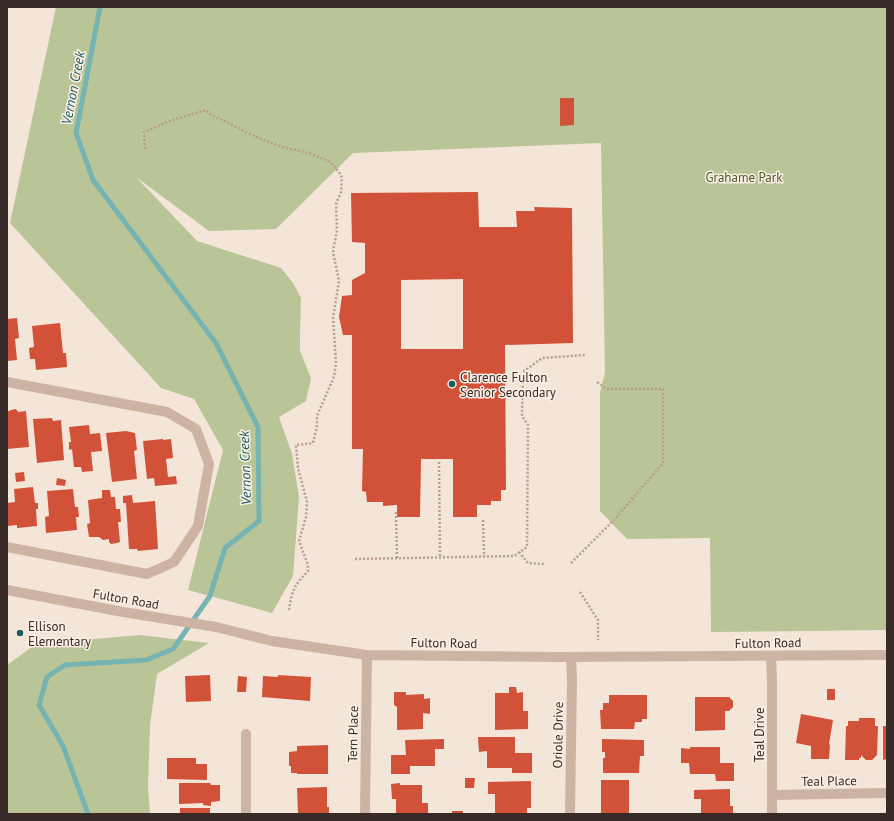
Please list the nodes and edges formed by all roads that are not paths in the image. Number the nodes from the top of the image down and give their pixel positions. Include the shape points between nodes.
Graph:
1 (7, 382) edge
2 (7, 547) edge
3 (7, 590) edge
4 (887, 654) edge
5 (367, 655) junction
6 (771, 656) junction
7 (571, 657) junction
8 (246, 734) dead end
9 (887, 793) edge
10 (772, 796) junction
11 (246, 814) edge
12 (366, 814) edge
13 (570, 814) edge
14 (772, 814) edge

1 - 2 street via 167,412 196,429 209,464 198,526 174,562 147,574
3 - 5 street, Fulton Road via 216,627 272,641
4 - 6 street, Fulton Road
5 - 7 street, Fulton Road
5 - 12 street, Tern Place
6 - 7 street, Fulton Road
6 - 10 street, Teal Drive
7 - 13 street, Oriole Drive
8 - 11 street
9 - 10 street, Teal Place
10 - 14 street, Teal Drive

